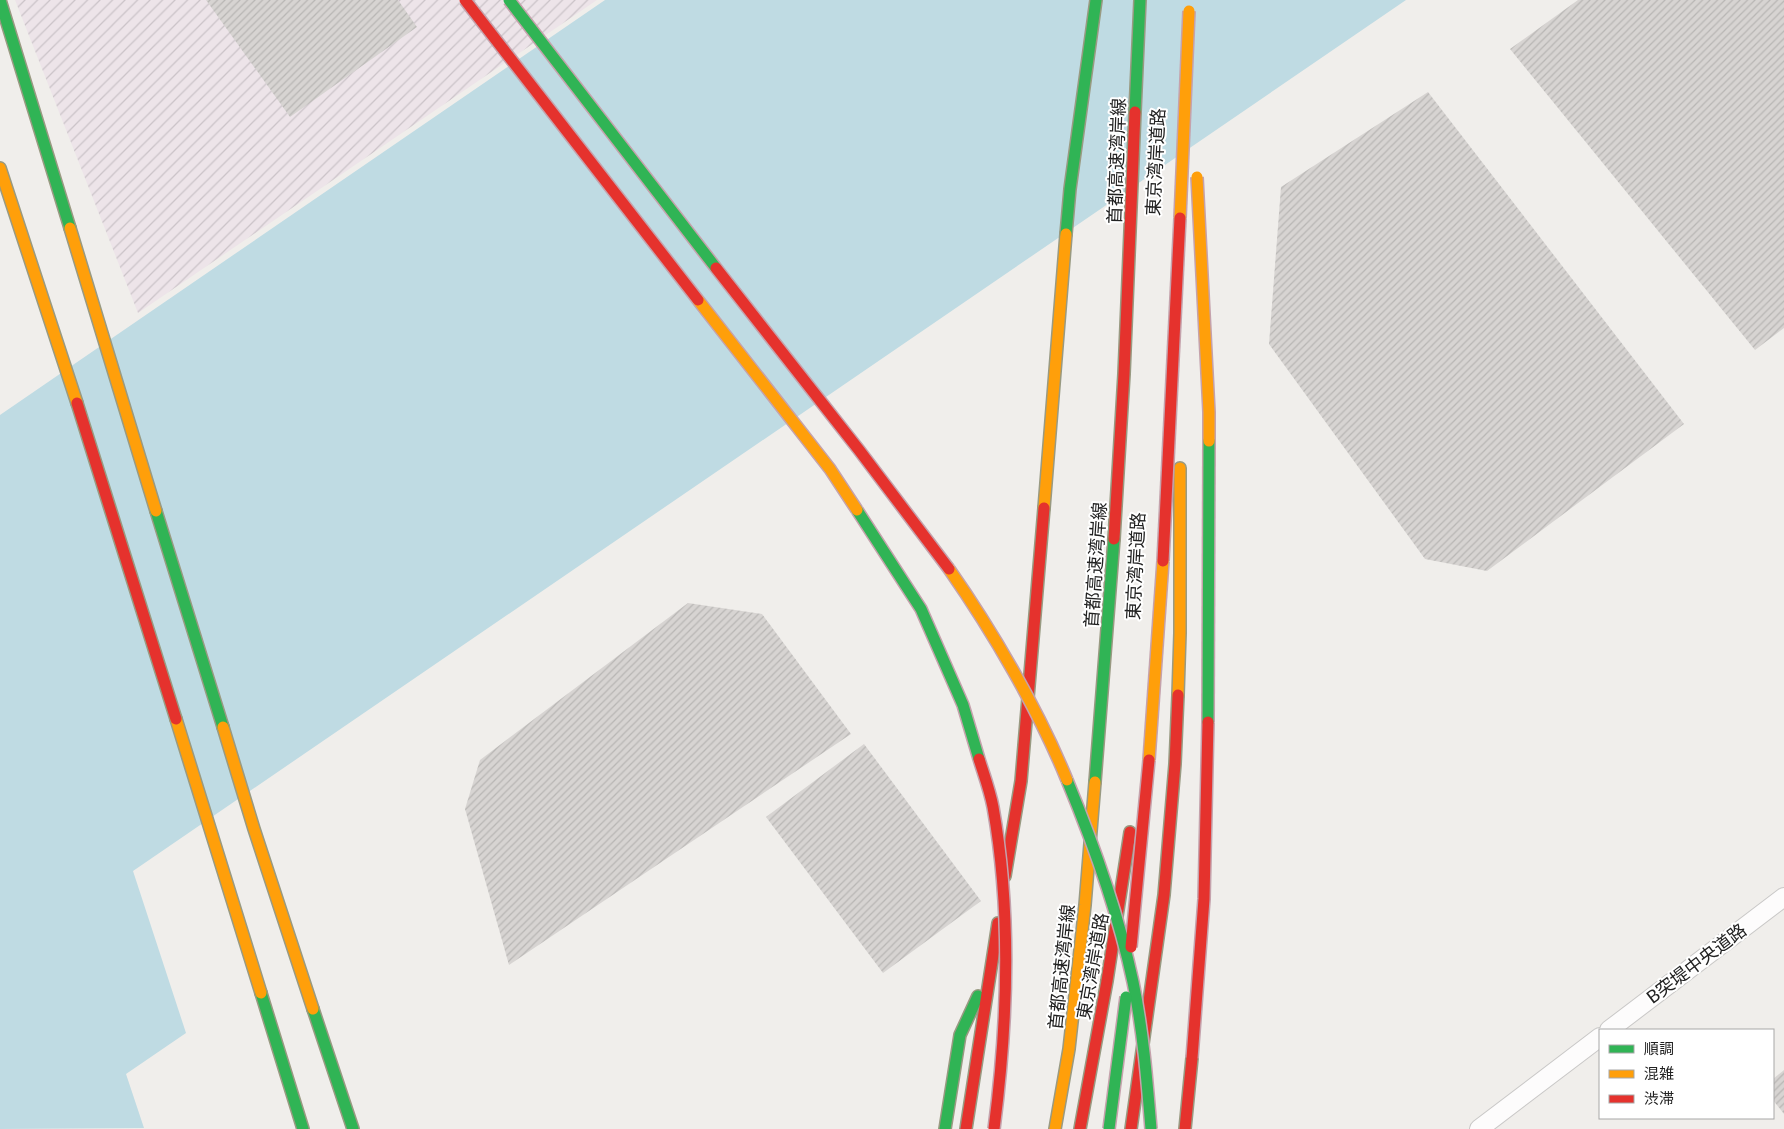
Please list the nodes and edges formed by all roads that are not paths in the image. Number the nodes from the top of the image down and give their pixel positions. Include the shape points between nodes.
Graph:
1 (0, 0) edge
2 (465, 0) edge
3 (509, 0) edge
4 (1096, 0) edge
5 (1140, 0) edge
6 (1189, 5) edge
7 (1195, 128) dead end
8 (1197, 167) dead end
9 (0, 168) edge
10 (1180, 446) junction
11 (1784, 897) edge
12 (991, 968) junction
13 (1610, 1029) edge
14 (1599, 1038) edge
15 (1080, 1127) edge
16 (303, 1129) edge
17 (353, 1129) edge
18 (945, 1129) edge
19 (966, 1129) edge
20 (994, 1129) edge
21 (1055, 1129) edge
22 (1103, 1129) edge
23 (1110, 1129) edge
24 (1131, 1129) edge
25 (1151, 1129) edge
26 (1185, 1129) edge
27 (1479, 1129) edge

1 - 17 main road via 254,829
2 - 20 main road, bridge via 830,469 921,609 963,704 993,805 1005,895 1006,974 1002,1068
3 - 25 main road, bridge via 937,553 1013,670 1068,779 1110,891 1129,962 1143,1044
4 - 12 main road, bridge via 1070,189 1021,781
5 - 21 main road, 首都高速湾岸線, bridge via 1112,579 1085,906 1069,1049
6 - 7 main road, bridge
6 - 10 main road
6 - 15 main road, 東京湾岸道路, bridge via 1137,782 1100,1026
6 - 23 main road, bridge via 1157,663 1134,927
8 - 26 main road, bridge via 1209,412 1208,764 1204,899
9 - 16 main road via 64,360
10 - 22 main road, bridge via 1157,787
10 - 24 main road, bridge via 1180,633 1174,764 1164,895
11 - 13 lane, B突堤中央道路
12 - 18 main road via 960,1034
12 - 19 main road
14 - 27 lane

